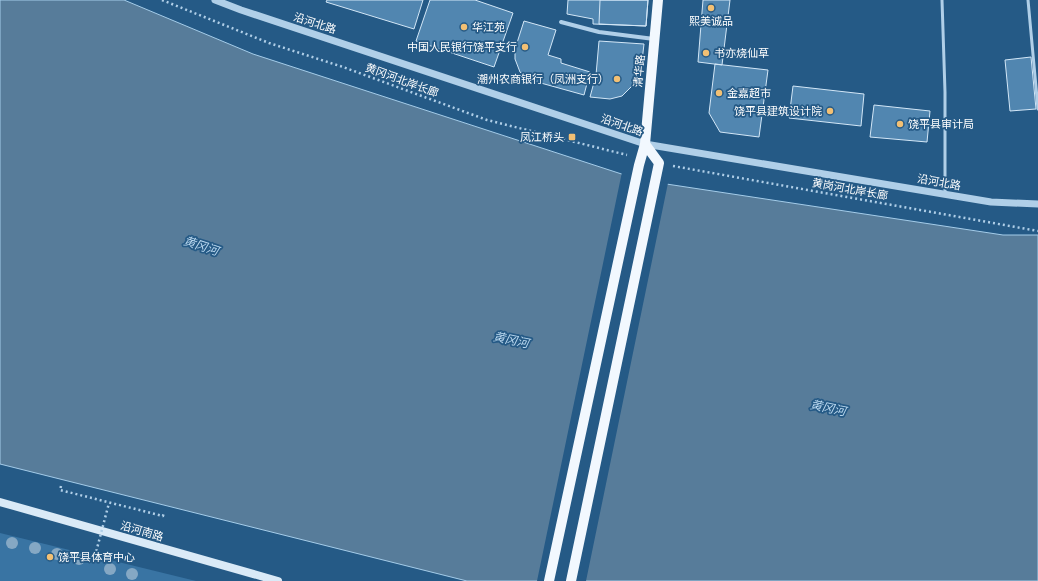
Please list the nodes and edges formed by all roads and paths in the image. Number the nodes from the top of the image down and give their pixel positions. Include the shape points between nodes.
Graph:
1 (162, 0) edge
2 (216, 0) edge
3 (658, 0) edge
4 (942, 0) edge
5 (1028, 0) edge
6 (561, 22) dead end
7 (654, 39) junction
8 (1038, 109) edge
9 (645, 144) junction
10 (640, 162) junction
11 (658, 166) junction
12 (945, 194) junction
13 (1038, 204) edge
14 (1038, 231) edge
15 (61, 486) dead end
16 (0, 502) edge
17 (109, 503) junction
18 (164, 512) dead end
19 (95, 556) dead end
20 (278, 581) edge
21 (549, 581) edge
22 (571, 581) edge

1 - 10 path, 黄冈河北岸长廊 via 270,43 487,120
2 - 9 street, 沿河北路
3 - 7 main road, 清华路
4 - 12 lane
5 - 8 lane
6 - 7 street via 599,32
7 - 9 main road, 清华路
9 - 10 main road, 清华路
9 - 11 main road
9 - 12 street, 沿河北路
10 - 21 main road, 清华路
11 - 14 path, 黄岗河北岸长廊
11 - 22 main road
12 - 13 street, 沿河北路 via 991,202
15 - 17 path via 60,490
16 - 20 main road, 沿河南路
17 - 18 path via 163,516
17 - 19 path, bridge

